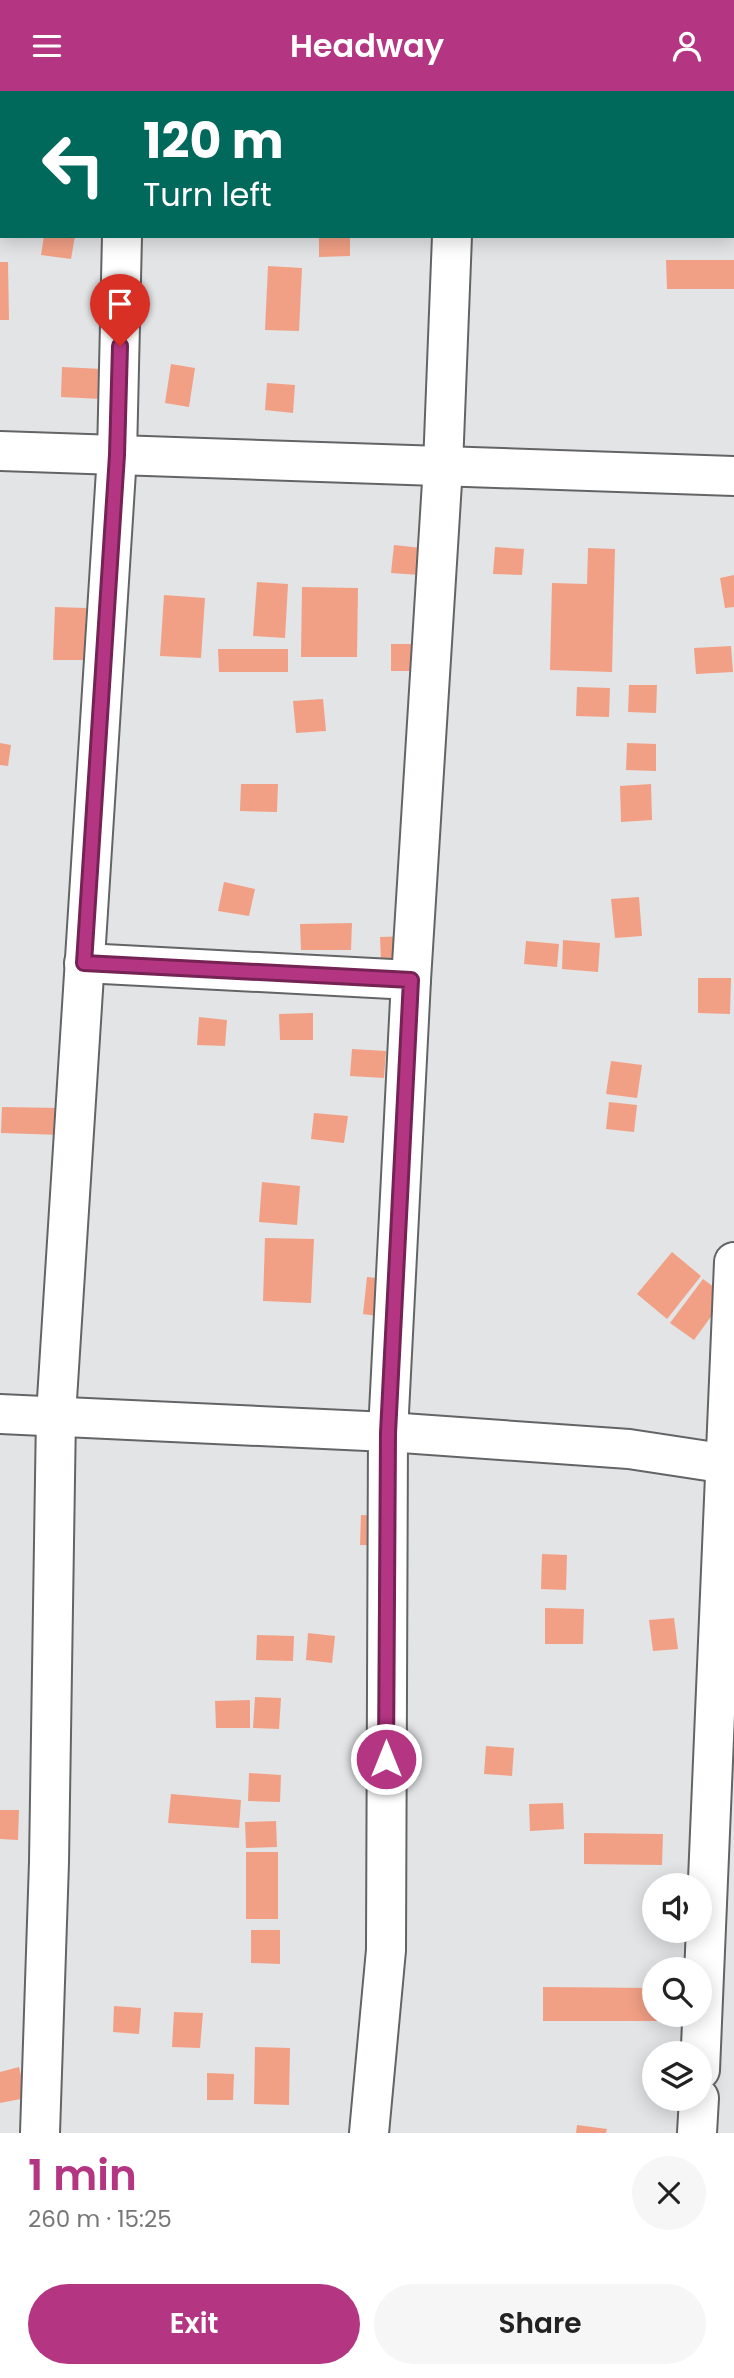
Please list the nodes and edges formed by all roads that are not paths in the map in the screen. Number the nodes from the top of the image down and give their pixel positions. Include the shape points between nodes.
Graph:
1 (122, 238) edge
2 (452, 238) edge
3 (0, 451) edge
4 (117, 455) junction
5 (443, 466) junction
6 (734, 476) edge
7 (84, 963) junction
8 (411, 980) junction
9 (734, 1262) edge
10 (0, 1414) edge
11 (56, 1415) junction
12 (388, 1433) junction
13 (730, 1465) edge
14 (701, 2041) edge
15 (698, 2111) edge
16 (40, 2133) edge
17 (369, 2133) edge
18 (697, 2133) edge

1 - 4 street
2 - 5 street
3 - 4 street
4 - 5 street
4 - 7 street
5 - 6 street
5 - 8 street
7 - 8 street
7 - 11 street
8 - 12 street
9 - 13 street
10 - 11 street
11 - 12 street
11 - 16 street via 50,1862
12 - 13 street via 629,1448
12 - 17 street via 386,1949
13 - 14 street
15 - 18 street

